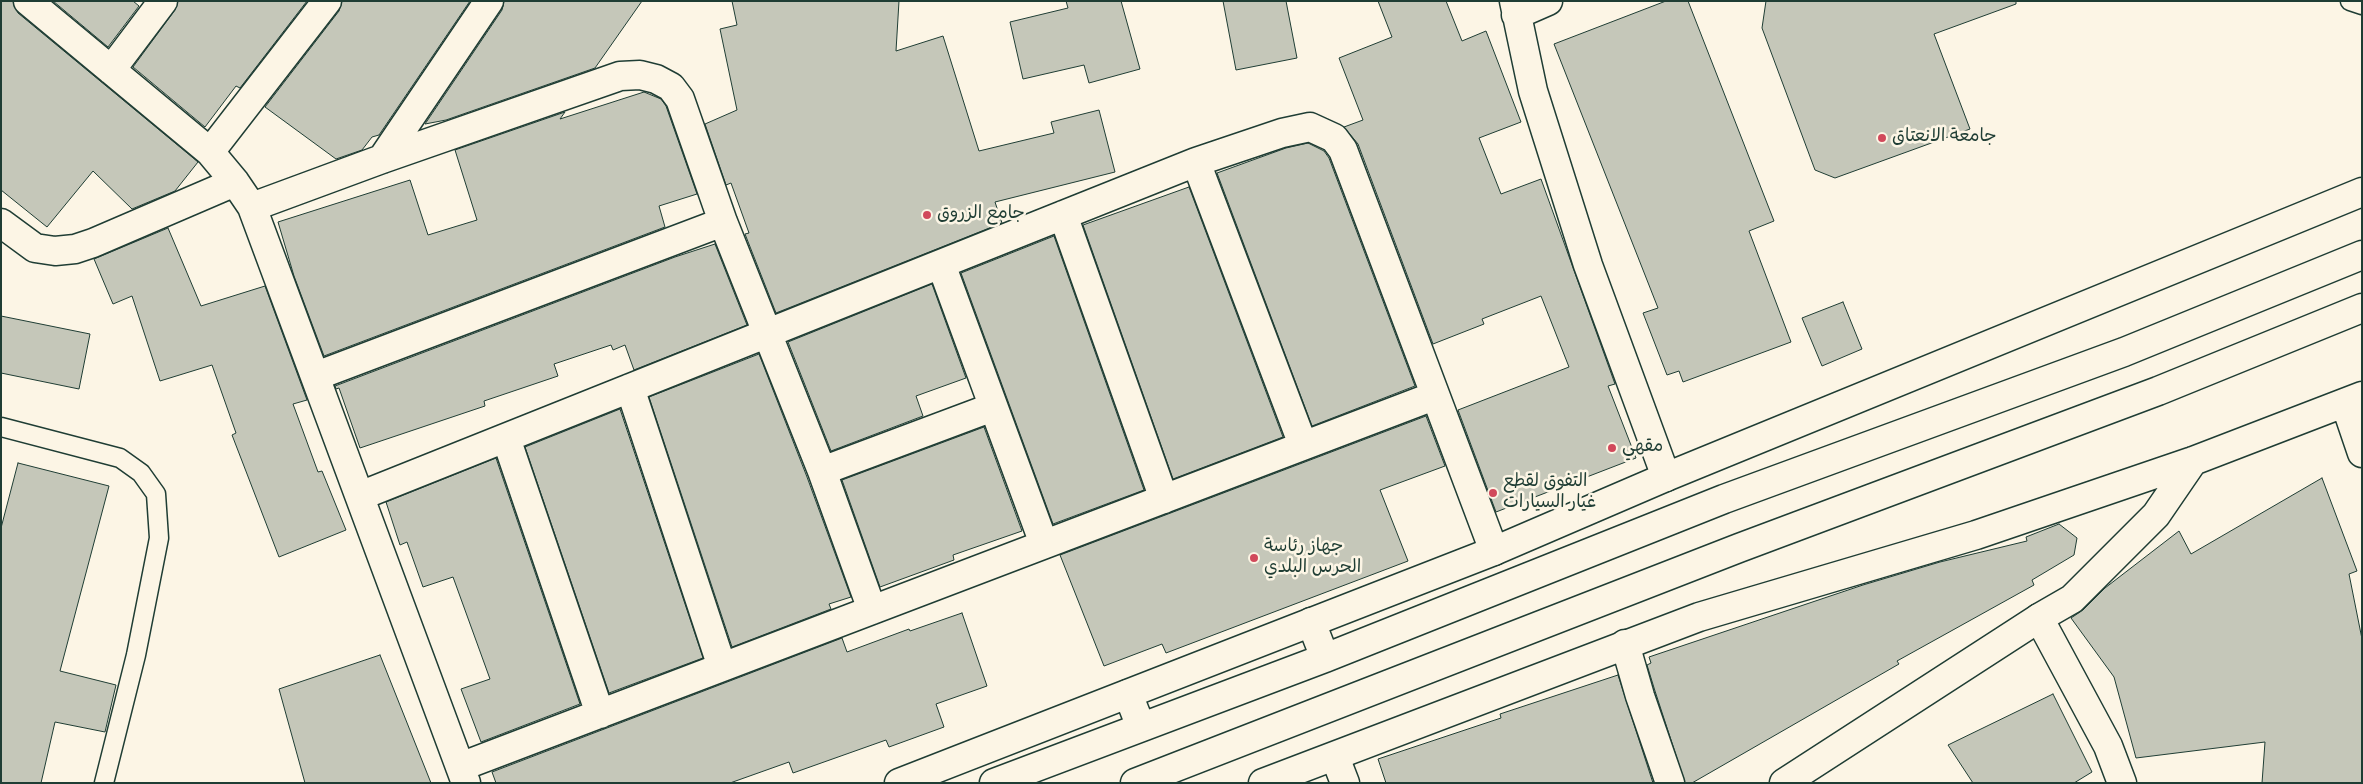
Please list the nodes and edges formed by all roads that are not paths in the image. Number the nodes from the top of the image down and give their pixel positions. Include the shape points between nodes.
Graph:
1 (28, 1) edge
2 (163, 1) edge
3 (327, 1) edge
4 (489, 1) edge
5 (1548, 1) edge
6 (2350, 1) edge
7 (2362, 5) edge
8 (1515, 8) edge
9 (111, 70) junction
10 (210, 152) junction
11 (382, 159) junction
12 (1196, 162) junction
13 (235, 182) junction
14 (2362, 192) edge
15 (252, 208) junction
16 (1063, 215) junction
17 (724, 222) junction
18 (1, 223) edge
19 (2362, 255) edge
20 (941, 264) junction
21 (2362, 308) edge
22 (767, 334) junction
23 (316, 376) junction
24 (630, 388) junction
25 (1434, 396) junction
26 (2353, 400) edge
27 (993, 408) junction
28 (1, 427) edge
29 (506, 438) junction
30 (1304, 445) junction
31 (2362, 454) edge
32 (2193, 461) junction
33 (822, 471) junction
34 (1666, 477) junction
35 (360, 496) junction
36 (1164, 499) junction
37 (1044, 544) junction
38 (1494, 551) junction
39 (872, 610) junction
40 (2039, 618) junction
41 (1311, 622) junction
42 (1625, 644) junction
43 (1325, 658) junction
44 (722, 667) junction
45 (1128, 694) junction
46 (600, 714) junction
47 (1141, 727) junction
48 (1335, 757) junction
49 (463, 775) edge
50 (104, 783) edge
51 (899, 783) edge
52 (994, 783) edge
53 (1136, 783) edge
54 (1263, 783) edge
55 (1345, 783) edge
56 (1670, 783) edge
57 (1784, 783) edge
58 (2122, 783) edge

1 - 9 main road
2 - 9 main road
3 - 10 main road
4 - 11 main road
5 - 8 main road
6 - 7 lane
8 - 34 main road via 1533,92 1588,265
9 - 10 main road
10 - 13 main road
11 - 15 main road
11 - 17 main road via 620,76 640,75 671,87 680,99
12 - 16 main road
12 - 25 main road via 1295,129 1310,127 1334,138 1348,162
12 - 30 main road
13 - 15 main road
13 - 18 main road via 75,249 35,248
14 - 34 main road
15 - 23 main road
16 - 20 main road
16 - 36 main road
17 - 22 main road
17 - 23 main road
19 - 43 main road via 2124,352 1724,499
20 - 22 main road
20 - 27 main road
21 - 53 main road via 2158,391
22 - 24 main road
22 - 33 main road
23 - 35 main road
24 - 29 main road
24 - 44 main road
25 - 30 main road
25 - 38 main road
26 - 31 main road
26 - 32 main road
27 - 33 main road
27 - 37 main road
28 - 50 lane via 120,458 140,472 156,494 159,538 136,655
29 - 35 main road
29 - 46 main road
30 - 36 main road
32 - 40 main road via 2156,515 2108,566 2072,599
32 - 42 main road via 1976,535 1699,617
33 - 39 main road
34 - 38 main road
35 - 49 main road
36 - 37 main road
37 - 39 main road
38 - 41 main road
39 - 44 main road
40 - 57 main road
40 - 58 main road via 2108,746
41 - 43 main road
41 - 45 main road
42 - 48 main road
42 - 56 main road
43 - 47 main road
44 - 46 main road
45 - 47 main road
45 - 51 main road
46 - 49 main road
47 - 52 main road
48 - 54 main road
48 - 55 main road

